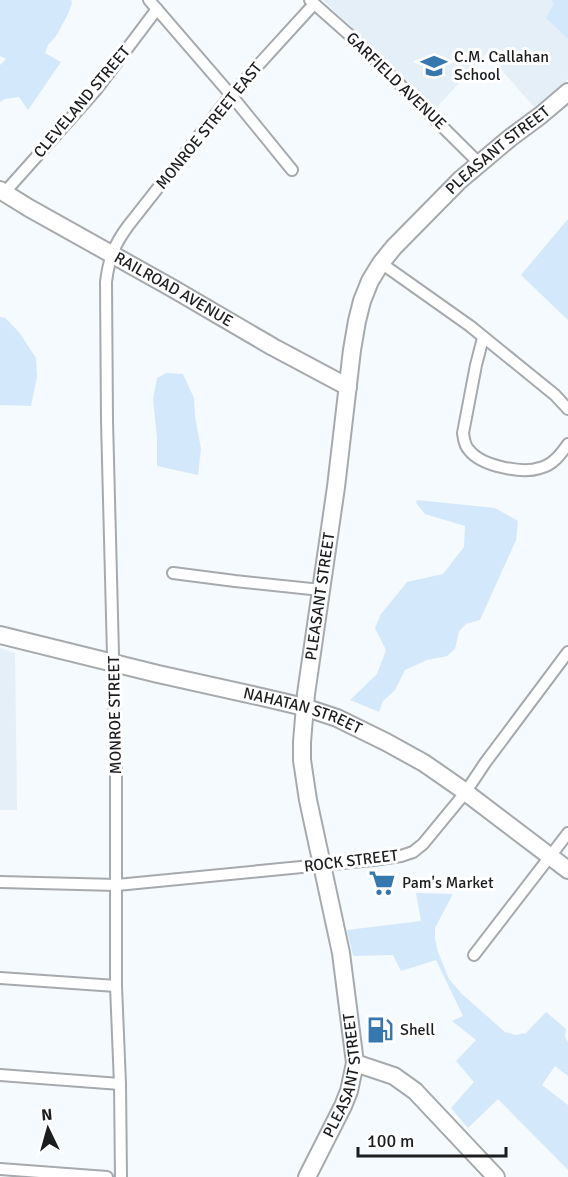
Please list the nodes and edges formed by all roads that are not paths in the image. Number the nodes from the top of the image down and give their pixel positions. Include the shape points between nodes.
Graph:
1 (312, 2) edge
2 (153, 4) edge
3 (568, 92) edge
4 (231, 94) junction
5 (480, 164) junction
6 (292, 170) dead end
7 (2, 191) edge
8 (111, 254) junction
9 (381, 263) junction
10 (483, 338) junction
11 (348, 387) junction
12 (568, 409) edge
13 (568, 444) edge
14 (173, 573) dead end
15 (321, 590) junction
16 (0, 635) edge
17 (568, 652) edge
18 (114, 663) junction
19 (304, 707) junction
20 (465, 793) junction
21 (568, 833) edge
22 (550, 856) junction
23 (322, 865) junction
24 (568, 870) edge
25 (0, 882) edge
26 (117, 885) junction
27 (474, 955) dead end
28 (0, 978) edge
29 (116, 987) junction
30 (355, 1063) junction
31 (0, 1075) edge
32 (120, 1084) junction
33 (0, 1169) edge
34 (107, 1177) edge
35 (121, 1177) edge
36 (307, 1177) edge
37 (496, 1177) edge

1 - 4 street, MONROE STREET EAST
1 - 5 street, GARFIELD AVENUE
2 - 4 street
2 - 7 street, CLEVELAND STREET via 96,90
3 - 5 street, PLEASANT STREET
4 - 6 street
4 - 8 street, MONROE STREET EAST via 117,240
5 - 9 street, PLEASANT STREET
7 - 8 street, RAILROAD AVENUE
8 - 11 street, RAILROAD AVENUE
8 - 18 street, MONROE STREET via 106,282
9 - 10 street
9 - 11 street, PLEASANT STREET via 359,311
10 - 12 street
10 - 13 street via 464,433 469,450 483,461 526,470 552,463
11 - 15 street, PLEASANT STREET
14 - 15 street
15 - 19 street, PLEASANT STREET
16 - 18 street, NAHATAN STREET
17 - 20 street, ROCK STREET
18 - 19 street, NAHATAN STREET
18 - 26 street, MONROE STREET
19 - 20 street, NAHATAN STREET via 377,737 424,763
19 - 23 street, PLEASANT STREET via 302,760
20 - 22 street, NAHATAN STREET
20 - 23 street, ROCK STREET via 413,852
21 - 22 street
22 - 24 street, NAHATAN STREET
22 - 27 street
23 - 26 street, ROCK STREET
23 - 30 street, PLEASANT STREET via 341,953
25 - 26 street, ROCK STREET
26 - 29 street, MONROE STREET
28 - 29 street
29 - 32 street, MONROE STREET
30 - 36 street, PLEASANT STREET via 343,1106
30 - 37 street via 393,1076 415,1091
31 - 32 street
32 - 35 street, MONROE STREET
33 - 34 street

